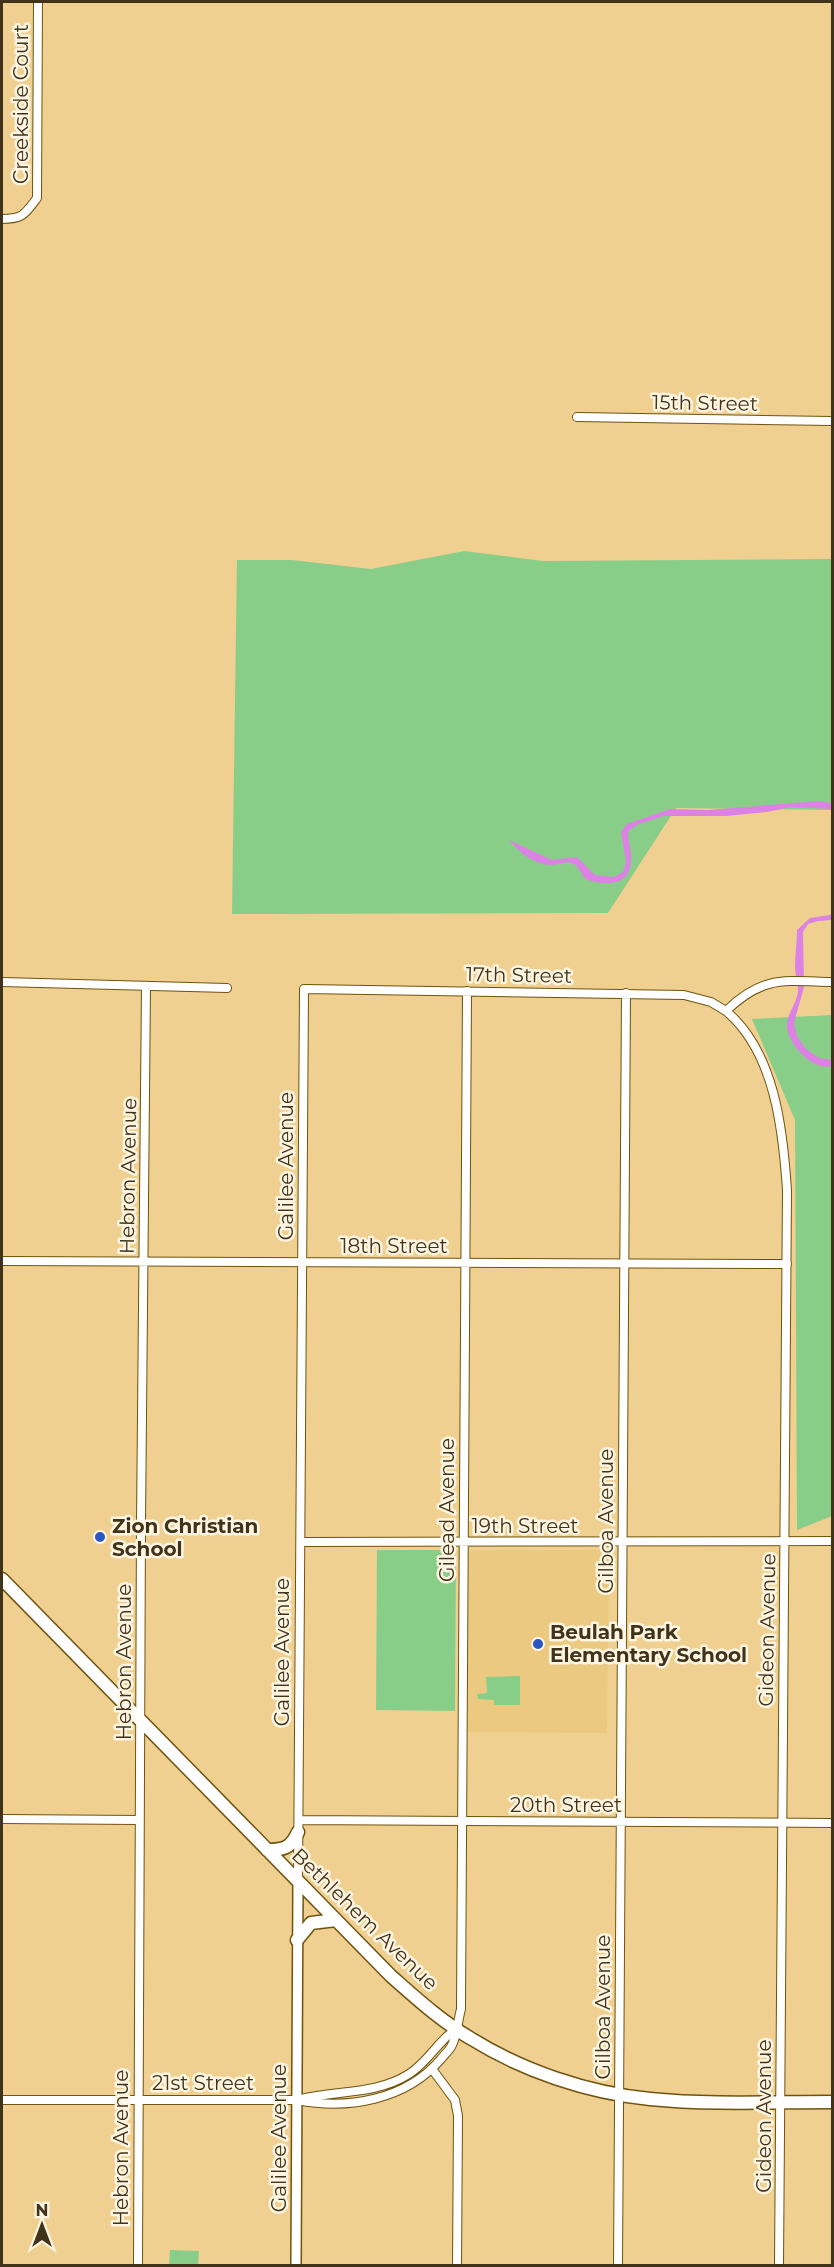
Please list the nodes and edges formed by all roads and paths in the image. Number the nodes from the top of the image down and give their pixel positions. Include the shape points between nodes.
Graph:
1 (38, 2) edge
2 (2, 219) edge
3 (577, 417) dead end
4 (832, 421) edge
5 (2, 982) edge
6 (832, 982) edge
7 (146, 986) junction
8 (227, 988) dead end
9 (467, 991) junction
10 (626, 993) junction
11 (726, 1011) junction
12 (304, 1038) joint
13 (2, 1261) edge
14 (144, 1262) junction
15 (303, 1262) junction
16 (465, 1263) junction
17 (625, 1264) junction
18 (787, 1264) junction
19 (832, 1541) edge
20 (301, 1542) junction
21 (463, 1542) junction
22 (623, 1542) junction
23 (785, 1542) junction
24 (2, 1579) edge
25 (140, 1721) junction
26 (2, 1819) edge
27 (140, 1820) junction
28 (461, 1821) junction
29 (621, 1822) junction
30 (782, 1822) junction
31 (832, 1823) edge
32 (298, 1826) junction
33 (267, 1850) junction
34 (298, 1881) junction
35 (336, 1920) junction
36 (297, 1940) junction
37 (456, 2029) junction
38 (432, 2069) junction
39 (619, 2094) junction
40 (2, 2100) edge
41 (138, 2100) junction
42 (297, 2100) junction
43 (780, 2102) junction
44 (832, 2102) edge
45 (138, 2265) edge
46 (296, 2265) edge
47 (457, 2265) edge
48 (618, 2265) edge
49 (779, 2265) edge

1 - 2 street, Creekside Court via 37,198 24,216
3 - 4 street, 15th Street
5 - 7 street
6 - 11 street via 770,982 741,997
7 - 8 street
7 - 14 street, Hebron Avenue
9 - 10 street, 17th Street
9 - 12 street, 17th Street via 304,989
9 - 16 street, Gilead Avenue
10 - 11 street, 17th Street via 696,996
10 - 17 street, Gilboa Avenue
11 - 18 street, Gideon Avenue via 748,1034 774,1095 784,1151
12 - 15 street, Galilee Avenue
13 - 14 street, 18th Street
14 - 15 street, 18th Street
14 - 25 street, Hebron Avenue
15 - 16 street, 18th Street
15 - 20 street, Galilee Avenue
16 - 17 street, 18th Street
16 - 21 street, Gilead Avenue
17 - 18 street, 18th Street
17 - 22 street, Gilboa Avenue
18 - 23 street, Gideon Avenue
19 - 23 street, 19th Street
20 - 21 street, 19th Street
20 - 32 street, Galilee Avenue
21 - 22 street, 19th Street
21 - 28 street, Gilead Avenue
22 - 23 street, 19th Street
22 - 29 street, Gilboa Avenue
23 - 30 street, Gideon Avenue
24 - 25 main road, Bethlehem Avenue
25 - 27 street, Hebron Avenue
25 - 33 main road, Bethlehem Avenue
26 - 27 street
27 - 41 street, Hebron Avenue
28 - 29 street, 20th Street
28 - 32 street, 20th Street
28 - 37 street, Gilead Avenue via 461,2009
29 - 30 street, 20th Street
29 - 39 street, Gilboa Avenue
30 - 31 street, 20th Street
30 - 43 street, Gideon Avenue
32 - 33 main road via 292,1845
32 - 34 street, Galilee Avenue
33 - 34 main road, Bethlehem Avenue
34 - 35 main road, Bethlehem Avenue
34 - 36 street, Galilee Avenue
35 - 36 main road via 311,1923
35 - 37 main road, Bethlehem Avenue via 391,1976
36 - 42 street, Galilee Avenue
37 - 38 street, Gilead Avenue via 453,2045
37 - 39 main road, Bethlehem Avenue via 539,2072
37 - 42 street, 21st Street via 409,2074 376,2088
38 - 42 street, 21st Street via 417,2082 376,2098 319,2104
38 - 47 street via 455,2100 458,2116
39 - 43 main road, Bethlehem Avenue via 683,2101
39 - 48 street, Gilboa Avenue
40 - 41 street, 21st Street
41 - 42 street, 21st Street
41 - 45 street, Hebron Avenue
42 - 46 street, Galilee Avenue
43 - 44 main road, Bethlehem Avenue
43 - 49 street, Gideon Avenue

